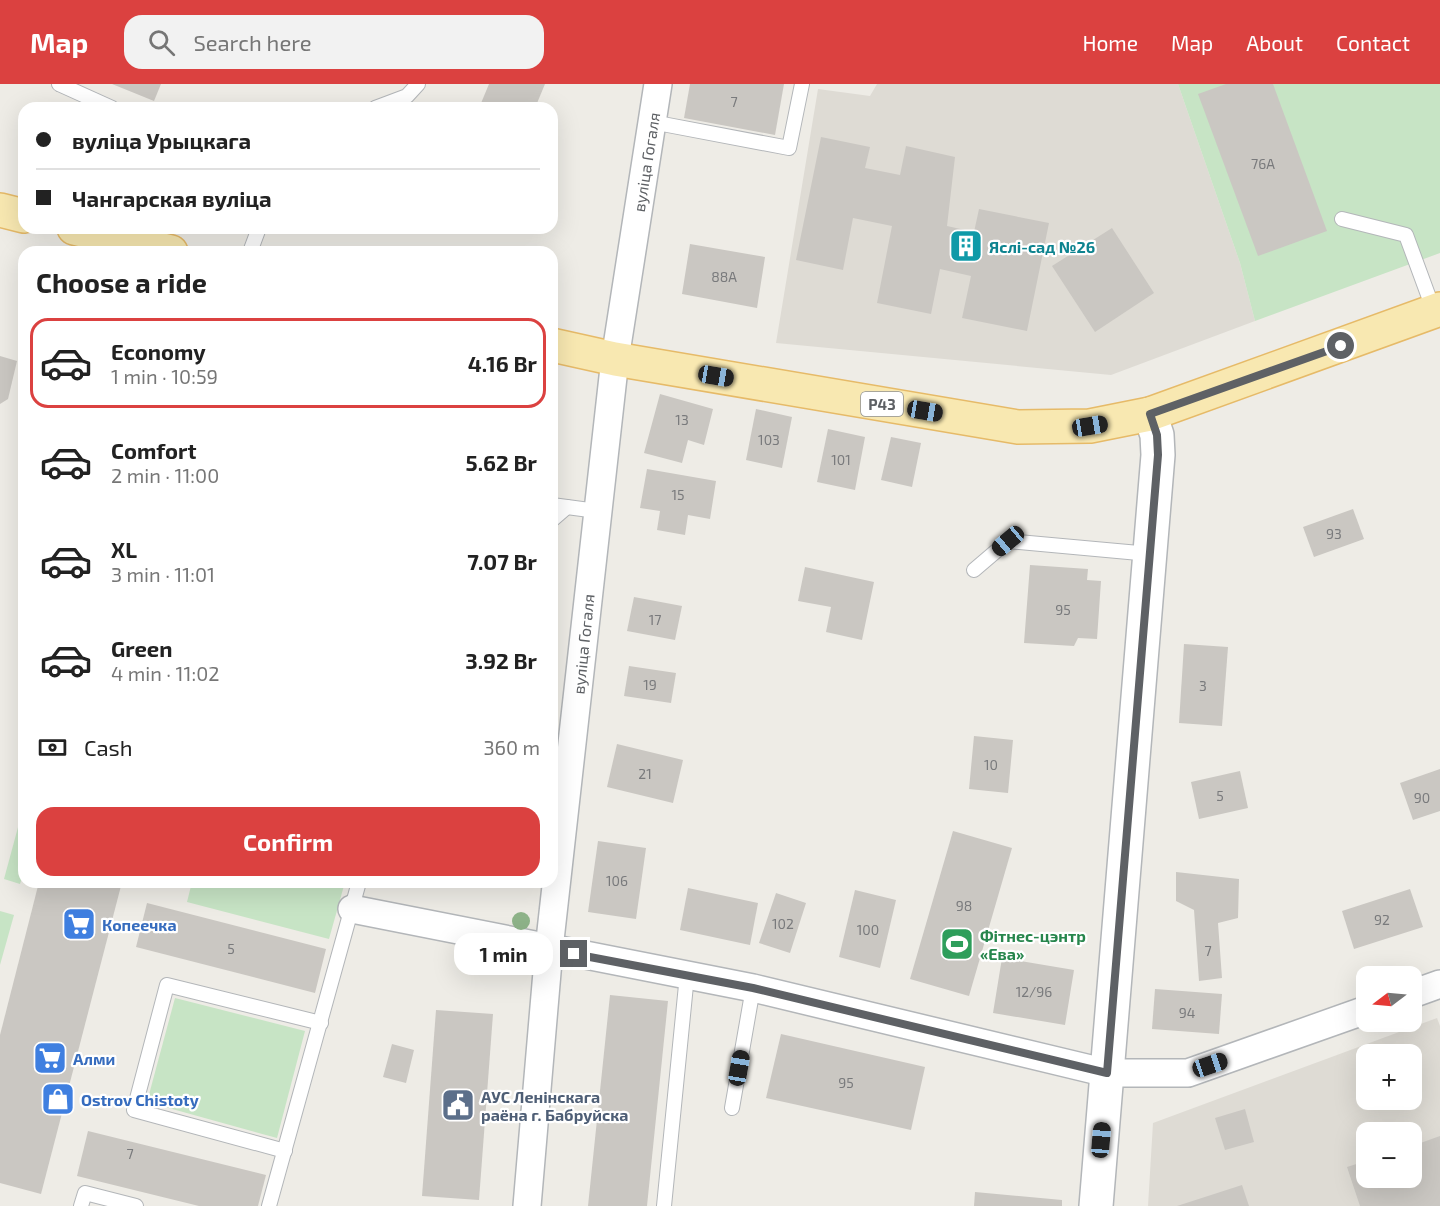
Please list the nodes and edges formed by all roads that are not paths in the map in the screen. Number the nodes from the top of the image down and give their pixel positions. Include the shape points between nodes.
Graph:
1 (59, 84) edge
2 (418, 84) edge
3 (658, 84) edge
4 (802, 84) edge
5 (99, 102) edge
6 (391, 102) edge
7 (652, 122) junction
8 (0, 210) edge
9 (18, 214) edge
10 (1342, 219) dead end
11 (98, 234) edge
12 (147, 246) edge
13 (1437, 310) edge
14 (558, 346) edge
15 (615, 359) junction
16 (1150, 414) junction
17 (558, 506) edge
18 (567, 507) junction
19 (597, 511) junction
20 (558, 515) edge
21 (1150, 554) junction
22 (974, 570) dead end
23 (558, 867) edge
24 (357, 888) edge
25 (556, 888) edge
26 (352, 909) junction
27 (549, 949) junction
28 (687, 975) junction
29 (1440, 984) edge
30 (753, 988) junction
31 (1422, 990) edge
32 (1356, 1014) edge
33 (321, 1023) junction
34 (1107, 1073) junction
35 (732, 1108) dead end
36 (285, 1151) junction
37 (81, 1206) edge
38 (136, 1206) edge
39 (270, 1206) edge
40 (526, 1206) edge
41 (664, 1206) edge
42 (1096, 1206) edge

1 - 5 lane
2 - 6 lane via 407,96
3 - 7 street, вуліца Гогаля
4 - 7 lane via 789,148
7 - 15 street, вуліца Гогаля
8 - 9 main road
10 - 13 lane via 1406,235
11 - 12 main road
13 - 16 main road, Р43
14 - 15 main road, Р43
15 - 16 main road, Р43 via 1018,427 1090,426
15 - 19 street, вуліца Гогаля
16 - 21 street via 1158,455
17 - 18 lane
18 - 19 lane
18 - 20 lane
19 - 23 street, вуліца Гогаля
21 - 22 lane via 1008,541
21 - 34 street
24 - 26 lane
25 - 27 street, вуліца Гогаля
26 - 27 street
26 - 33 lane
27 - 28 street
27 - 40 street, вуліца Гогаля
28 - 30 street
28 - 41 lane
29 - 31 street
30 - 34 street
30 - 35 lane
32 - 34 street via 1188,1073
33 - 36 lane
33 - 36 lane via 167,985 134,1110
34 - 42 street
36 - 39 lane
37 - 38 lane via 85,1193

